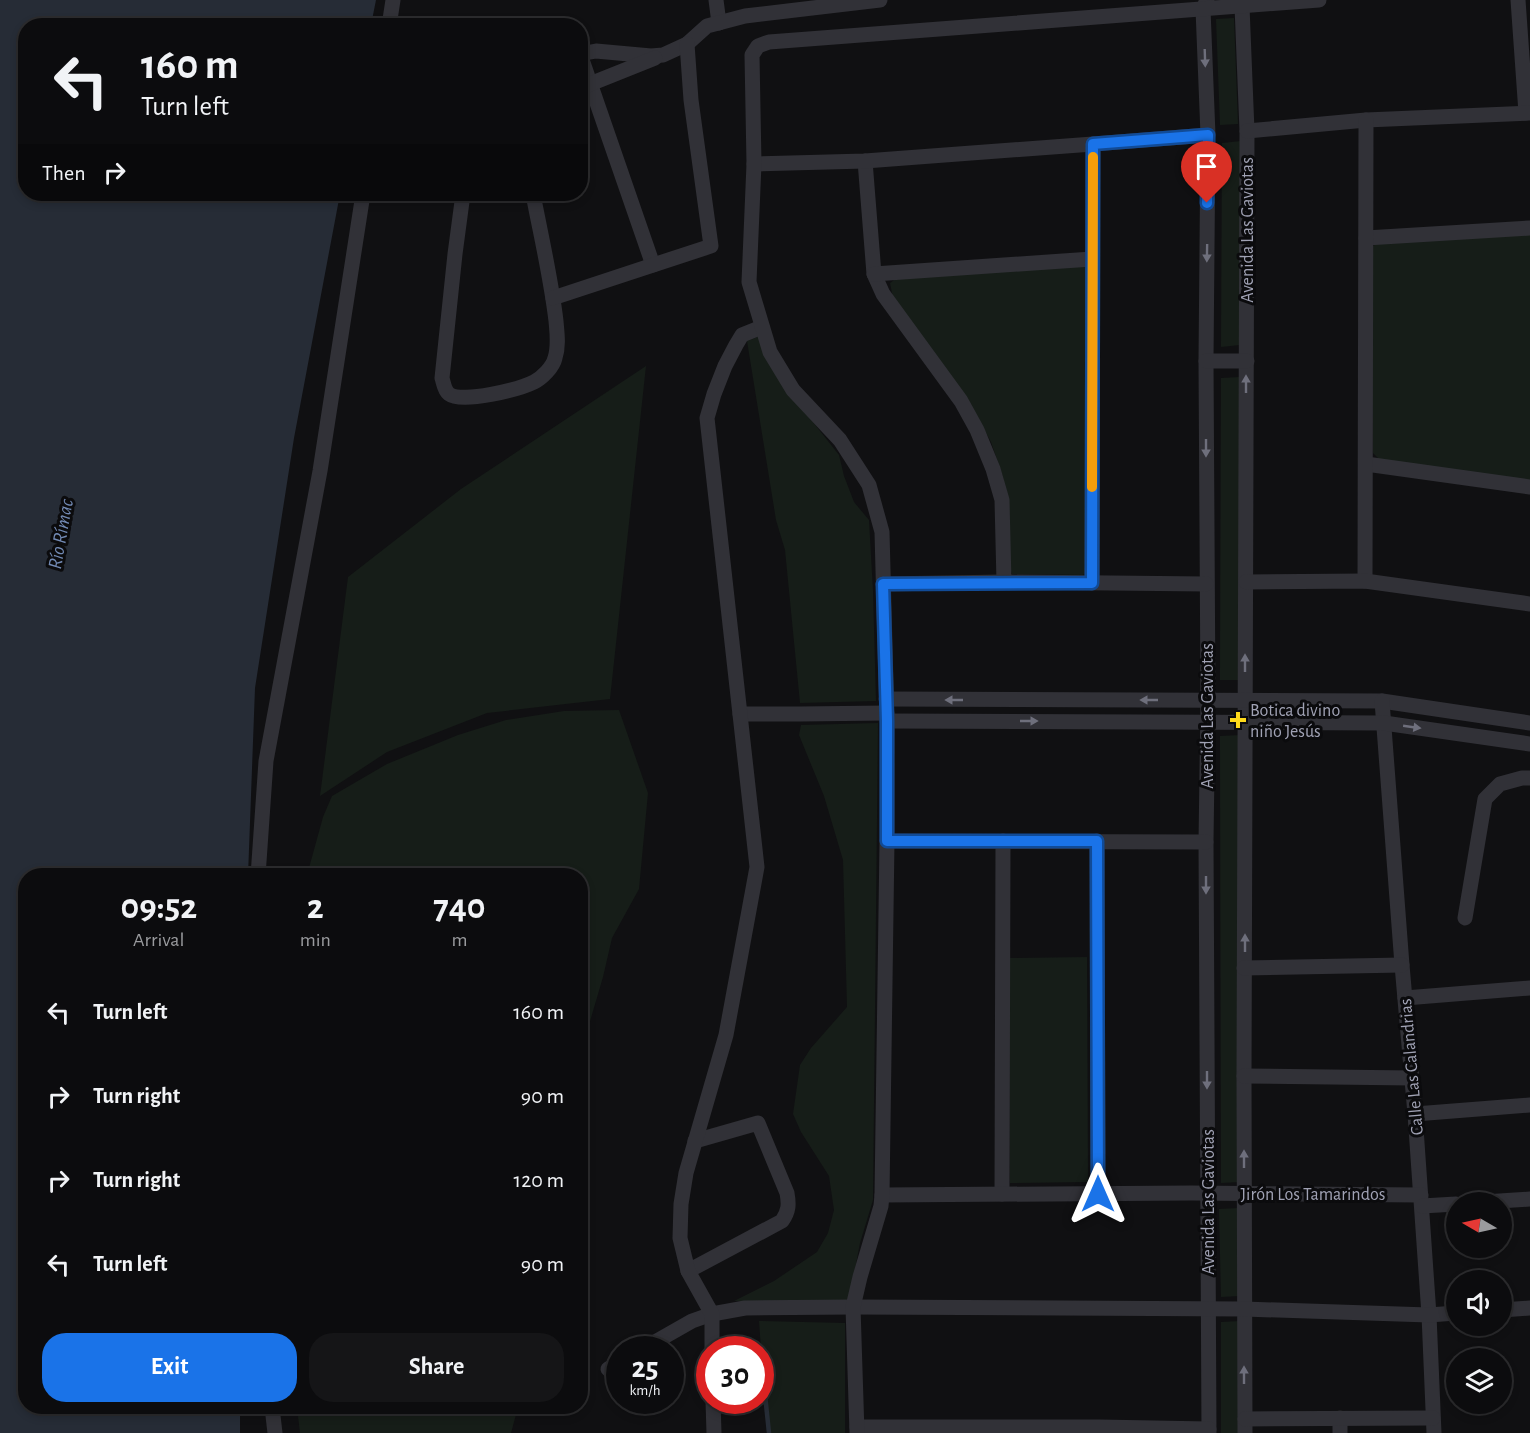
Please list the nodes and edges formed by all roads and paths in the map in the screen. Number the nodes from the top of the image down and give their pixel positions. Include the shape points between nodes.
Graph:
1 (393, 0) edge
2 (716, 0) edge
3 (880, 0) edge
4 (1319, 0) edge
5 (1518, 0) edge
6 (1241, 3) edge
7 (1205, 5) edge
8 (390, 18) edge
9 (719, 23) junction
10 (687, 44) junction
11 (588, 52) edge
12 (663, 55) junction
13 (588, 85) edge
14 (588, 91) edge
15 (1528, 113) edge
16 (1366, 120) junction
17 (1247, 131) junction
18 (1208, 135) junction
19 (1093, 144) junction
20 (866, 161) junction
21 (754, 164) junction
22 (362, 201) edge
23 (462, 201) edge
24 (534, 201) edge
25 (1530, 228) edge
26 (1366, 238) junction
27 (1092, 259) junction
28 (653, 265) junction
29 (874, 274) junction
30 (553, 298) junction
31 (762, 327) junction
32 (1206, 361) junction
33 (1246, 361) junction
34 (1366, 464) junction
35 (1530, 487) edge
36 (1365, 581) junction
37 (1004, 582) junction
38 (1246, 582) junction
39 (1092, 583) junction
40 (883, 584) junction
41 (1206, 584) junction
42 (1530, 604) edge
43 (1208, 700) junction
44 (1245, 700) junction
45 (1382, 702) junction
46 (887, 711) junction
47 (740, 714) junction
48 (1207, 722) junction
49 (1245, 722) junction
50 (1384, 723) junction
51 (1530, 723) edge
52 (1530, 744) edge
53 (1530, 778) edge
54 (887, 841) junction
55 (1003, 841) junction
56 (1097, 841) junction
57 (1206, 842) junction
58 (259, 868) edge
59 (1465, 918) dead end
60 (1402, 965) junction
61 (1245, 968) junction
62 (1530, 988) edge
63 (1405, 998) junction
64 (1244, 1076) junction
65 (1412, 1078) junction
66 (1530, 1106) edge
67 (1415, 1114) junction
68 (695, 1142) junction
69 (1208, 1193) junction
70 (1002, 1194) junction
71 (1098, 1194) junction
72 (1244, 1194) junction
73 (882, 1195) junction
74 (1530, 1198) edge
75 (1512, 1199) edge
76 (1421, 1201) junction
77 (1446, 1203) edge
78 (688, 1271) junction
79 (853, 1307) junction
80 (1530, 1308) edge
81 (1208, 1309) junction
82 (1244, 1309) junction
83 (1512, 1309) edge
84 (712, 1314) junction
85 (1446, 1314) edge
86 (1429, 1315) junction
87 (666, 1336) edge
88 (712, 1336) edge
89 (273, 1414) edge
90 (713, 1414) edge
91 (1340, 1425) edge
92 (1434, 1425) edge
93 (1245, 1426) edge
94 (857, 1430) edge
95 (980, 1430) edge
96 (1099, 1430) edge
97 (1209, 1431) edge
98 (275, 1433) edge
99 (714, 1433) edge

1 - 8 street
2 - 9 street
3 - 9 street via 745,16
4 - 6 street
5 - 15 street
6 - 7 street
6 - 17 street, Avenida Las Gaviotas
7 -> 18 street, Avenida Las Gaviotas
7 - 21 street via 769,42 758,46 752,55
9 - 10 street via 707,26
10 - 12 street
10 - 28 street via 711,246
11 - 12 street
12 - 13 street
14 - 28 street
15 - 16 street
16 - 17 street
16 - 26 street
17 - 33 street, Avenida Las Gaviotas
18 - 19 street
18 -> 32 street, Avenida Las Gaviotas
19 - 20 street
19 - 27 street
20 - 21 street
20 - 29 street
21 - 31 street via 749,282
22 - 58 street via 320,471 266,761
23 - 30 street via 442,378 445,390 451,396 467,398 535,381 555,359 558,344
24 - 30 street
25 - 26 street
26 - 34 street
27 - 29 street
27 - 39 street
28 - 30 street
29 - 37 street via 883,294 961,401 977,430 1002,500
31 - 40 street via 770,352 794,390 840,441 869,485 882,531
31 - 47 street via 742,335 721,375 707,418
32 - 33 street
32 -> 41 street, Avenida Las Gaviotas
38 -> 33 street, Avenida Las Gaviotas
34 - 35 street
34 - 36 street
36 - 38 street
36 - 42 street
37 - 39 street
37 - 40 street
44 -> 38 street, Avenida Las Gaviotas
39 - 41 street
40 - 46 street
41 - 43 street, Avenida Las Gaviotas
43 - 44 street
43 -> 46 street
43 - 48 street, Avenida Las Gaviotas
44 - 45 street
44 - 49 street, Avenida Las Gaviotas
45 - 50 street, Calle Las Calandrias
45 - 51 street
46 - 47 street
46 -> 48 street
46 - 54 street
47 - 68 street via 757,867 726,1035
48 - 49 street
48 - 57 street, Avenida Las Gaviotas
49 - 50 street
61 -> 49 street, Avenida Las Gaviotas
50 -> 52 street
50 - 60 street, Calle Las Calandrias
53 - 59 street via 1500,784 1485,798
54 - 55 street
54 - 73 street
55 - 56 street
55 - 70 street
56 - 57 street
56 - 71 street
57 -> 69 street, Avenida Las Gaviotas
60 - 61 street
60 - 63 street, Calle Las Calandrias
61 - 64 street, Avenida Las Gaviotas
62 - 63 street
63 - 65 street, Calle Las Calandrias
64 - 65 street
72 -> 64 street, Avenida Las Gaviotas
65 - 67 street, Calle Las Calandrias
66 - 67 street
67 - 76 street, Calle Las Calandrias
68 - 78 street via 681,1204 680,1238
68 - 78 street via 758,1123 789,1202 782,1221
69 - 71 street, Jirón Los Tamarindos
69 - 72 street, Jirón Los Tamarindos
69 - 81 street, Avenida Las Gaviotas
70 - 71 street, Jirón Los Tamarindos
70 - 73 street, Jirón Los Tamarindos
72 - 76 street, Jirón Los Tamarindos
72 - 82 street, Avenida Las Gaviotas
73 - 79 street
74 - 75 street
76 - 77 street, Jirón Los Tamarindos
76 - 86 street, Calle Las Calandrias
78 - 84 street
79 - 81 street
79 - 84 street via 749,1308
79 - 94 street
80 - 83 street
81 - 82 street
81 - 97 street, Avenida Las Gaviotas
82 - 86 street
93 -> 82 street, Avenida Las Gaviotas
84 - 87 street
84 - 88 street
85 - 86 street
86 - 92 street, Calle Las Calandrias
89 - 98 street
90 - 99 street
91 - 92 street
91 - 93 street
94 - 95 street
95 - 96 street
96 - 97 street

